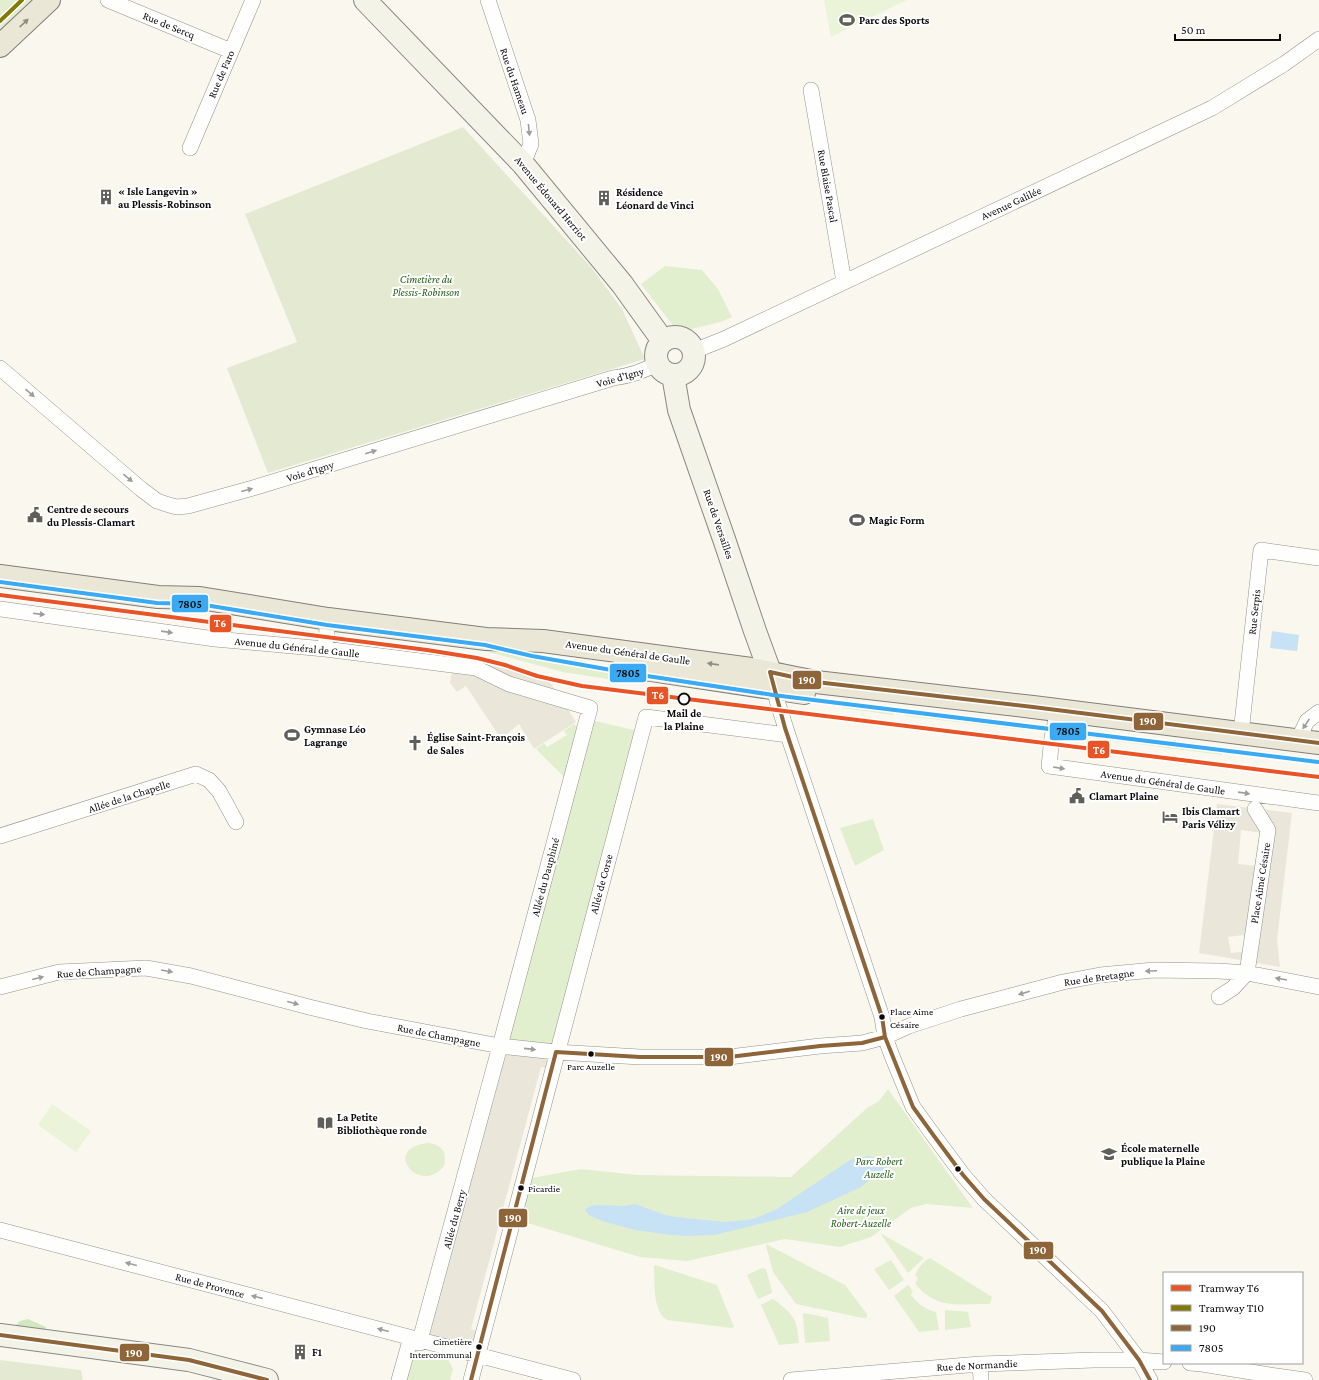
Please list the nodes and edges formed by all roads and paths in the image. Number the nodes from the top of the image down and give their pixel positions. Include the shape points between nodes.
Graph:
1 (49, 0) edge
2 (108, 0) edge
3 (253, 0) edge
4 (355, 0) edge
5 (365, 0) edge
6 (488, 0) edge
7 (1319, 39) edge
8 (0, 46) edge
9 (231, 51) junction
10 (427, 64) junction
11 (811, 90) dead end
12 (190, 148) dead end
13 (523, 164) junction
14 (844, 282) junction
15 (663, 341) junction
16 (694, 351) junction
17 (0, 368) edge
18 (665, 369) junction
19 (1319, 558) edge
20 (0, 576) edge
21 (0, 609) edge
22 (328, 618) junction
23 (326, 649) junction
24 (772, 681) junction
25 (590, 708) joint
26 (1319, 712) edge
27 (1056, 717) junction
28 (1241, 733) junction
29 (788, 735) junction
30 (1298, 740) junction
31 (1319, 743) edge
32 (1319, 756) edge
33 (1319, 803) edge
34 (1255, 809) dead end
35 (236, 822) dead end
36 (0, 836) edge
37 (1247, 967) junction
38 (0, 987) edge
39 (1319, 987) edge
40 (1219, 997) dead end
41 (885, 1037) junction
42 (500, 1046) junction
43 (556, 1052) junction
44 (0, 1230) edge
45 (0, 1335) edge
46 (420, 1340) junction
47 (477, 1354) junction
48 (1139, 1360) junction
49 (1163, 1362) edge
50 (980, 1364) junction
51 (1202, 1364) edge
52 (267, 1380) edge
53 (399, 1380) edge
54 (470, 1380) edge
55 (573, 1380) edge
56 (791, 1380) edge
57 (982, 1380) edge
58 (1150, 1380) edge
59 (1305, 1380) edge

8 -> 1 main road
2 - 9 street, Rue de Sercq
3 - 9 street, Rue de Faro
4 - 10 street, Avenue Édouard Herriot
5 - 10 street, Avenue Édouard Herriot
6 -> 13 street, Rue du Hameau via 528,120 531,144
7 - 14 street, Avenue Galilée via 1284,64 1212,108
9 - 12 street, Rue de Faro
10 - 13 street, Avenue Édouard Herriot
11 - 14 street, Rue Blaise Pascal
13 - 15 street, Avenue Édouard Herriot via 622,284
14 - 16 street, Avenue Galilée
15 - 16 street via 668,338 681,338 691,345
15 - 18 street via 657,351
16 - 18 street via 693,363 685,373 680,375
17 -> 18 street, Voie d'Igny via 141,489 157,501 177,507 253,488 613,378
18 - 24 street, Rue de Versailles
19 - 28 street, Rue Serpis via 1261,550
20 - 22 main road, Avenue du Général de Gaulle via 158,597 205,599
21 -> 23 street, Avenue du Général de Gaulle via 215,639
22 - 23 street
22 - 24 main road, Avenue du Général de Gaulle via 486,639 543,641
23 - 25 street, Avenue du Général de Gaulle via 476,668 509,684
24 - 27 main road, Avenue du Général de Gaulle via 789,677
24 - 29 street
25 - 42 street, Allée du Dauphiné
26 -> 30 street via 1307,721
27 - 28 main road, Avenue du Général de Gaulle
27 - 32 main road, Avenue du Général de Gaulle
27 -> 33 street, Avenue du Général de Gaulle via 1049,766
28 - 30 main road, Avenue du Général de Gaulle
29 - 41 street via 882,1017
29 - 43 street, Allée de Corse via 646,717
30 - 31 main road, Avenue du Général de Gaulle
34 - 37 street, Place Aimé Césaire via 1268,830
35 - 36 street, Allée de la Chapelle via 219,791 209,780 196,774
39 -> 37 street, Rue de Bretagne
37 - 40 street via 1233,988
37 -> 41 street, Rue de Bretagne via 1154,970 1074,980 961,1009 909,1026
38 -> 42 street, Rue de Champagne via 59,972 146,968 191,976 367,1021
41 - 43 street, Rue de Champagne via 862,1043 729,1057 640,1057
41 - 48 street via 913,1107 963,1175 984,1199 1102,1311
42 -> 43 street, Rue de Champagne
42 - 46 street, Allée du Berry
43 - 47 street, Allée de Corse
46 -> 44 street, Rue de Provence
45 - 52 street via 190,1360
46 - 47 street
46 - 53 street via 420,1343 410,1341
47 - 54 street, Allée de Corse
47 - 55 street
48 - 49 street, Rue de Normandie
48 - 50 street, Rue de Normandie
48 - 58 street
50 - 56 street, Rue de Normandie
50 - 57 street
51 - 59 street

